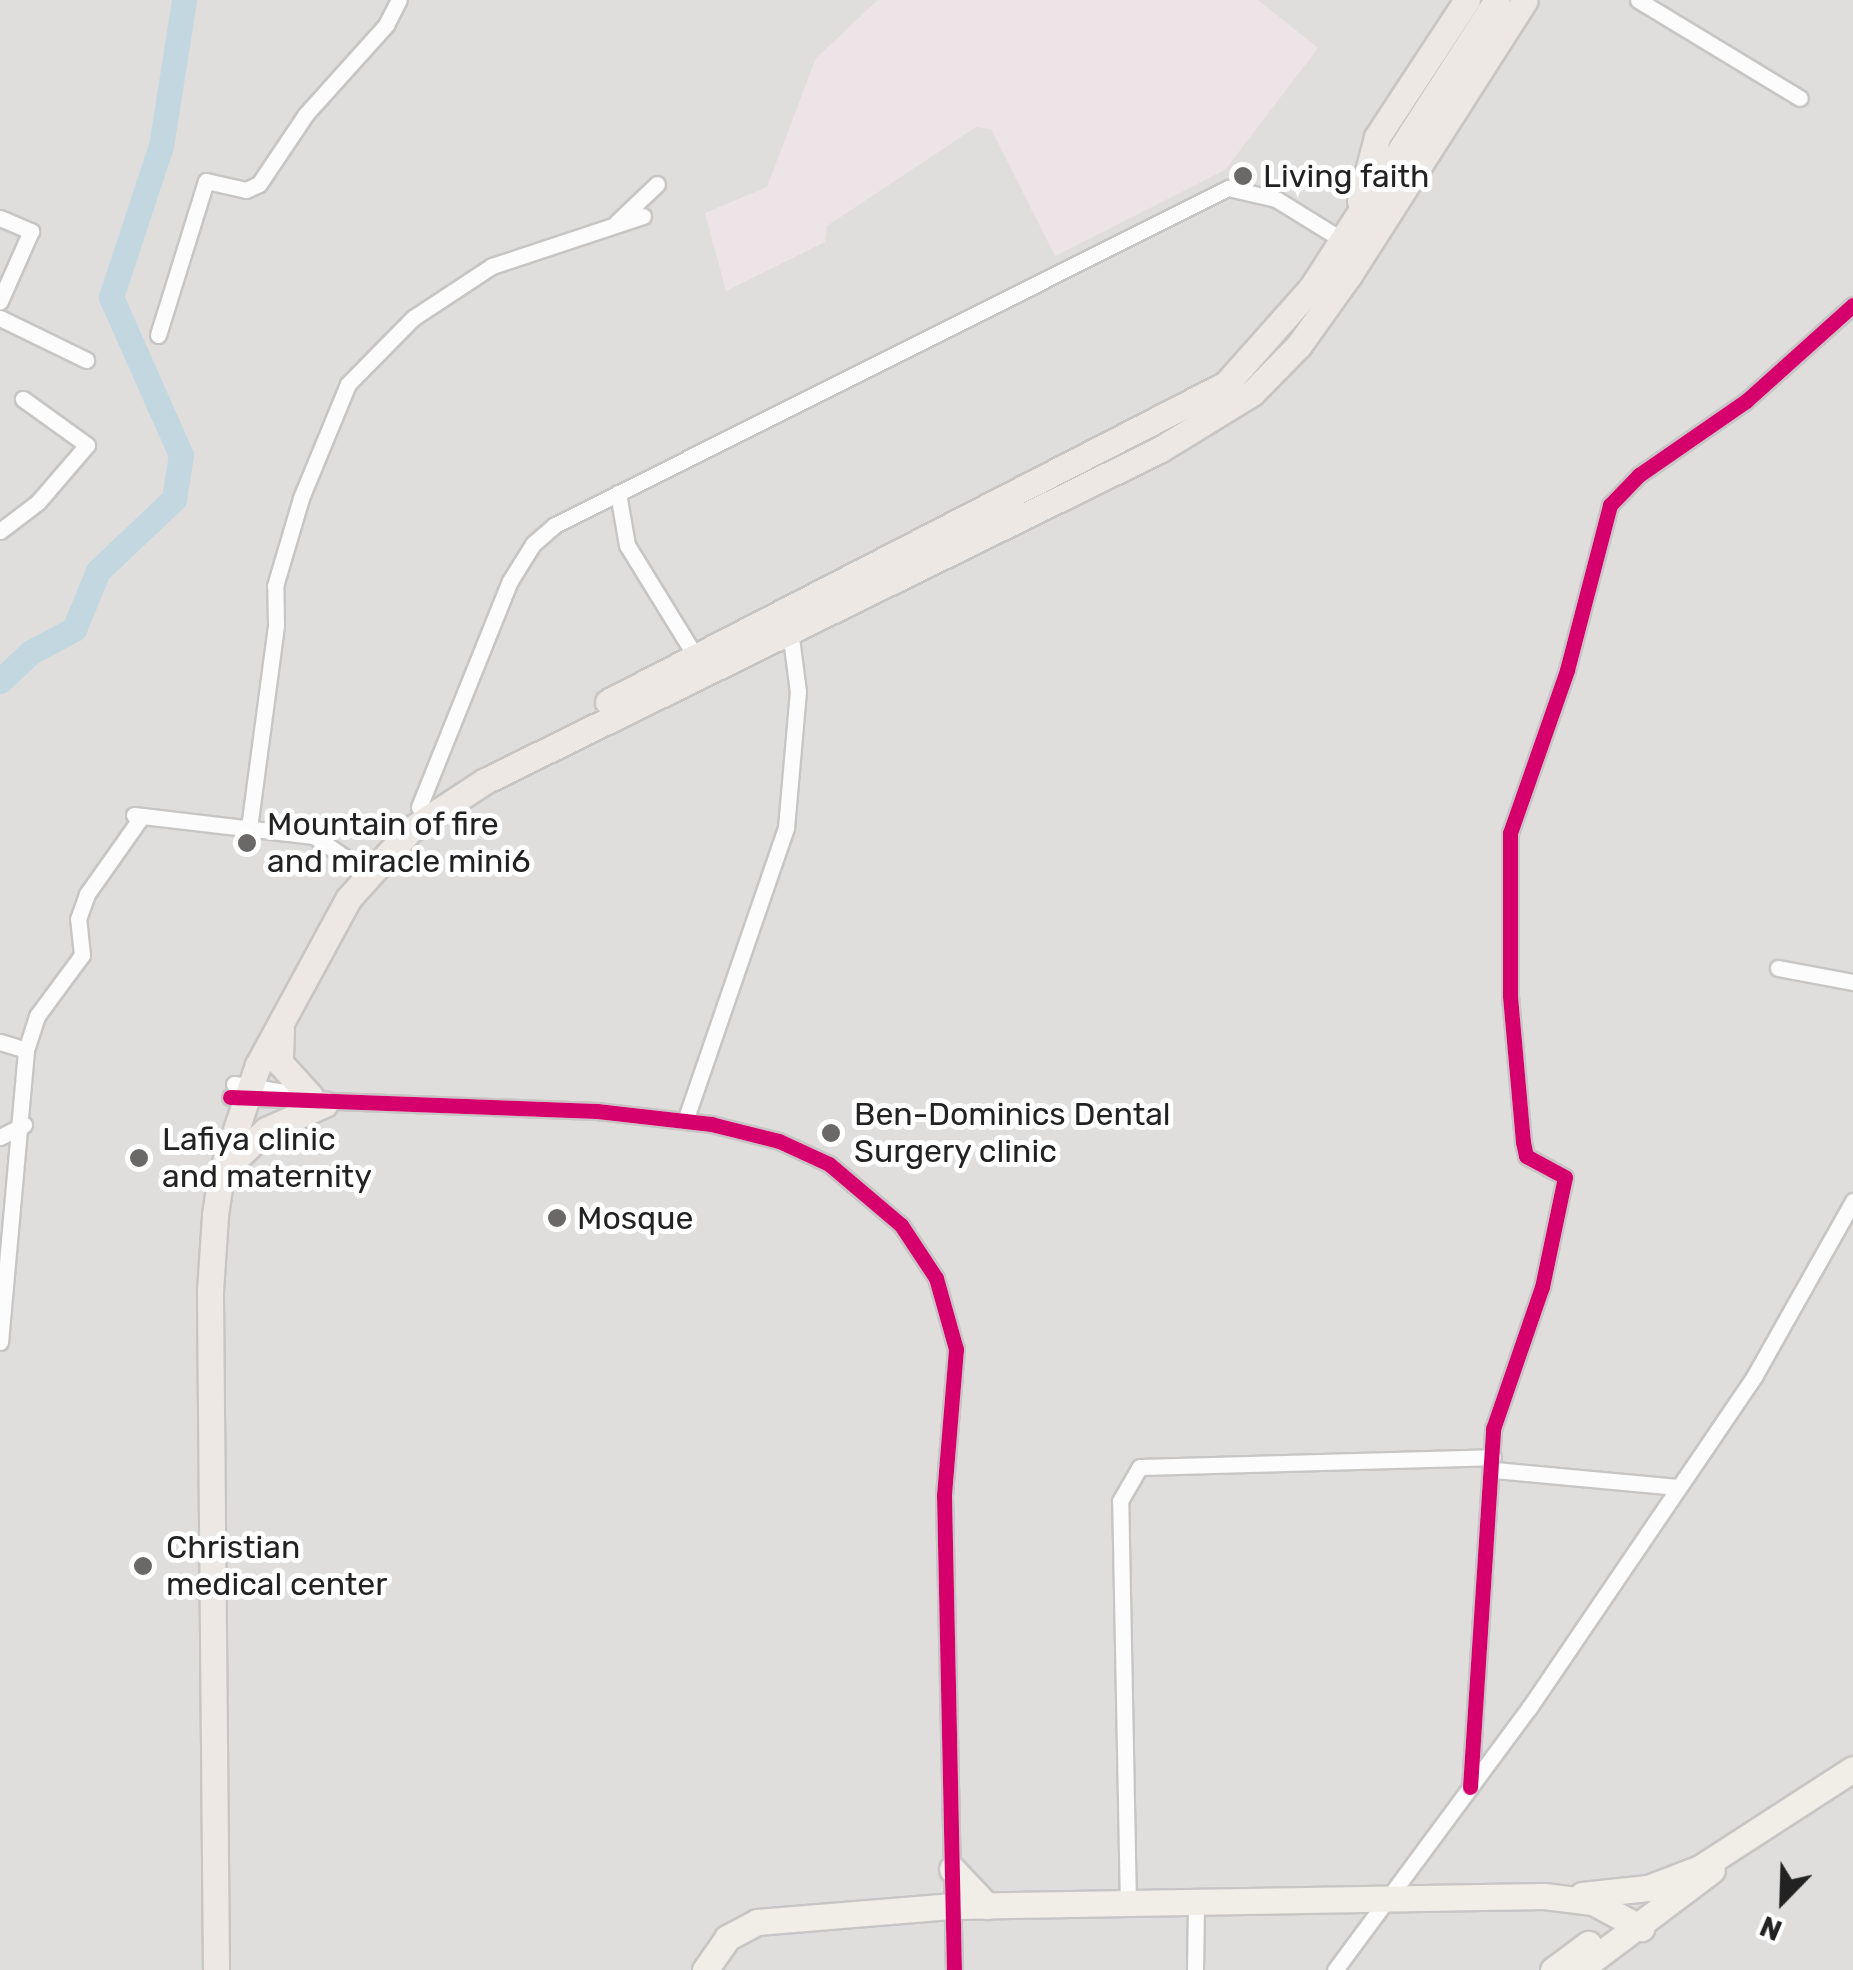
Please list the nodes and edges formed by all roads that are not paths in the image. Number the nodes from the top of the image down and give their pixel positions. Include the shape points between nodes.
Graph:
1 (399, 0) edge
2 (1467, 0) edge
3 (1497, 0) edge
4 (1525, 0) edge
5 (1543, 0) edge
6 (1638, 0) edge
7 (1800, 98) dead end
8 (1419, 136) junction
9 (657, 184) dead end
10 (1402, 190) junction
11 (643, 216) dead end
12 (0, 218) edge
13 (614, 225) junction
14 (1350, 231) junction
15 (0, 301) edge
16 (1853, 304) edge
17 (0, 318) edge
18 (158, 335) dead end
19 (86, 360) dead end
20 (24, 399) dead end
21 (618, 494) junction
22 (0, 531) edge
23 (789, 623) junction
24 (696, 659) junction
25 (419, 808) junction
26 (249, 828) junction
27 (362, 870) junction
28 (1778, 968) dead end
29 (1853, 982) edge
30 (286, 1007) junction
31 (0, 1042) edge
32 (26, 1050) junction
33 (240, 1092) junction
34 (317, 1100) junction
35 (685, 1120) junction
36 (24, 1125) junction
37 (0, 1137) edge
38 (222, 1174) junction
39 (1853, 1201) edge
40 (0, 1342) edge
41 (1494, 1464) junction
42 (1678, 1487) junction
43 (1853, 1769) edge
44 (1470, 1787) junction
45 (1729, 1852) junction
46 (1700, 1868) junction
47 (952, 1869) junction
48 (1544, 1896) junction
49 (1386, 1898) junction
50 (1196, 1905) junction
51 (953, 1906) junction
52 (988, 1906) junction
53 (1128, 1906) junction
54 (1632, 1924) junction
55 (201, 1970) edge
56 (216, 1970) edge
57 (704, 1970) edge
58 (954, 1970) edge
59 (1195, 1970) edge
60 (1334, 1970) edge
61 (1553, 1970) edge
62 (1579, 1970) edge

1 - 18 street via 259,184 246,190 206,181
2 - 14 highway via 1377,138
3 - 8 highway
4 - 8 highway
5 - 10 highway via 1449,142
6 - 7 street
8 - 10 highway
8 - 14 highway
9 - 13 street
10 - 23 highway via 1299,346 1252,392 1166,446
11 - 13 street
12 - 15 street via 32,231
13 - 26 street via 492,266 413,318 348,384 274,586 276,625
14 - 21 street via 1228,188
14 - 23 highway via 1278,332 1226,384
16 - 41 street via 1746,402 1623,488 1598,542 1567,670 1510,833 1510,996 1523,1142 1526,1156 1566,1178 1542,1287 1493,1429
17 - 19 street
20 - 22 street via 87,444 38,502
21 - 24 street via 627,546
21 - 25 street via 555,525 520,560
23 - 24 highway
23 - 27 highway via 455,798
23 - 35 street via 798,692 786,828
24 - 25 highway via 508,751
25 - 27 highway
26 - 27 street via 314,836
26 - 32 street via 136,815 78,918 82,955 37,1016
27 - 30 highway
27 - 33 highway via 298,948
28 - 29 street
30 - 33 highway
30 - 34 highway via 280,1063
31 - 32 street
32 - 36 street
33 - 34 street
33 - 38 highway
33 - 55 highway via 205,1192 195,1288
34 - 35 street
34 - 38 highway via 266,1130
35 - 47 street via 779,1141 850,1178 916,1242 946,1301 956,1349 944,1496
36 - 37 street
36 - 40 street
38 - 56 highway via 210,1290
39 - 42 street via 1755,1375
41 - 42 street
41 - 44 street
41 - 53 street via 1140,1468 1120,1501
42 - 44 street
43 - 45 main road
44 - 49 street
45 - 46 main road
45 - 54 main road
46 - 48 main road via 1625,1892
46 - 54 main road
47 - 51 street
47 - 52 main road
48 - 49 main road
48 - 54 main road via 1593,1902
49 - 50 main road
49 - 60 street
50 - 53 main road
50 - 59 street
51 - 52 main road
51 - 57 main road via 758,1922 727,1938
51 - 58 street
52 - 53 main road
54 - 61 main road
54 - 62 main road

